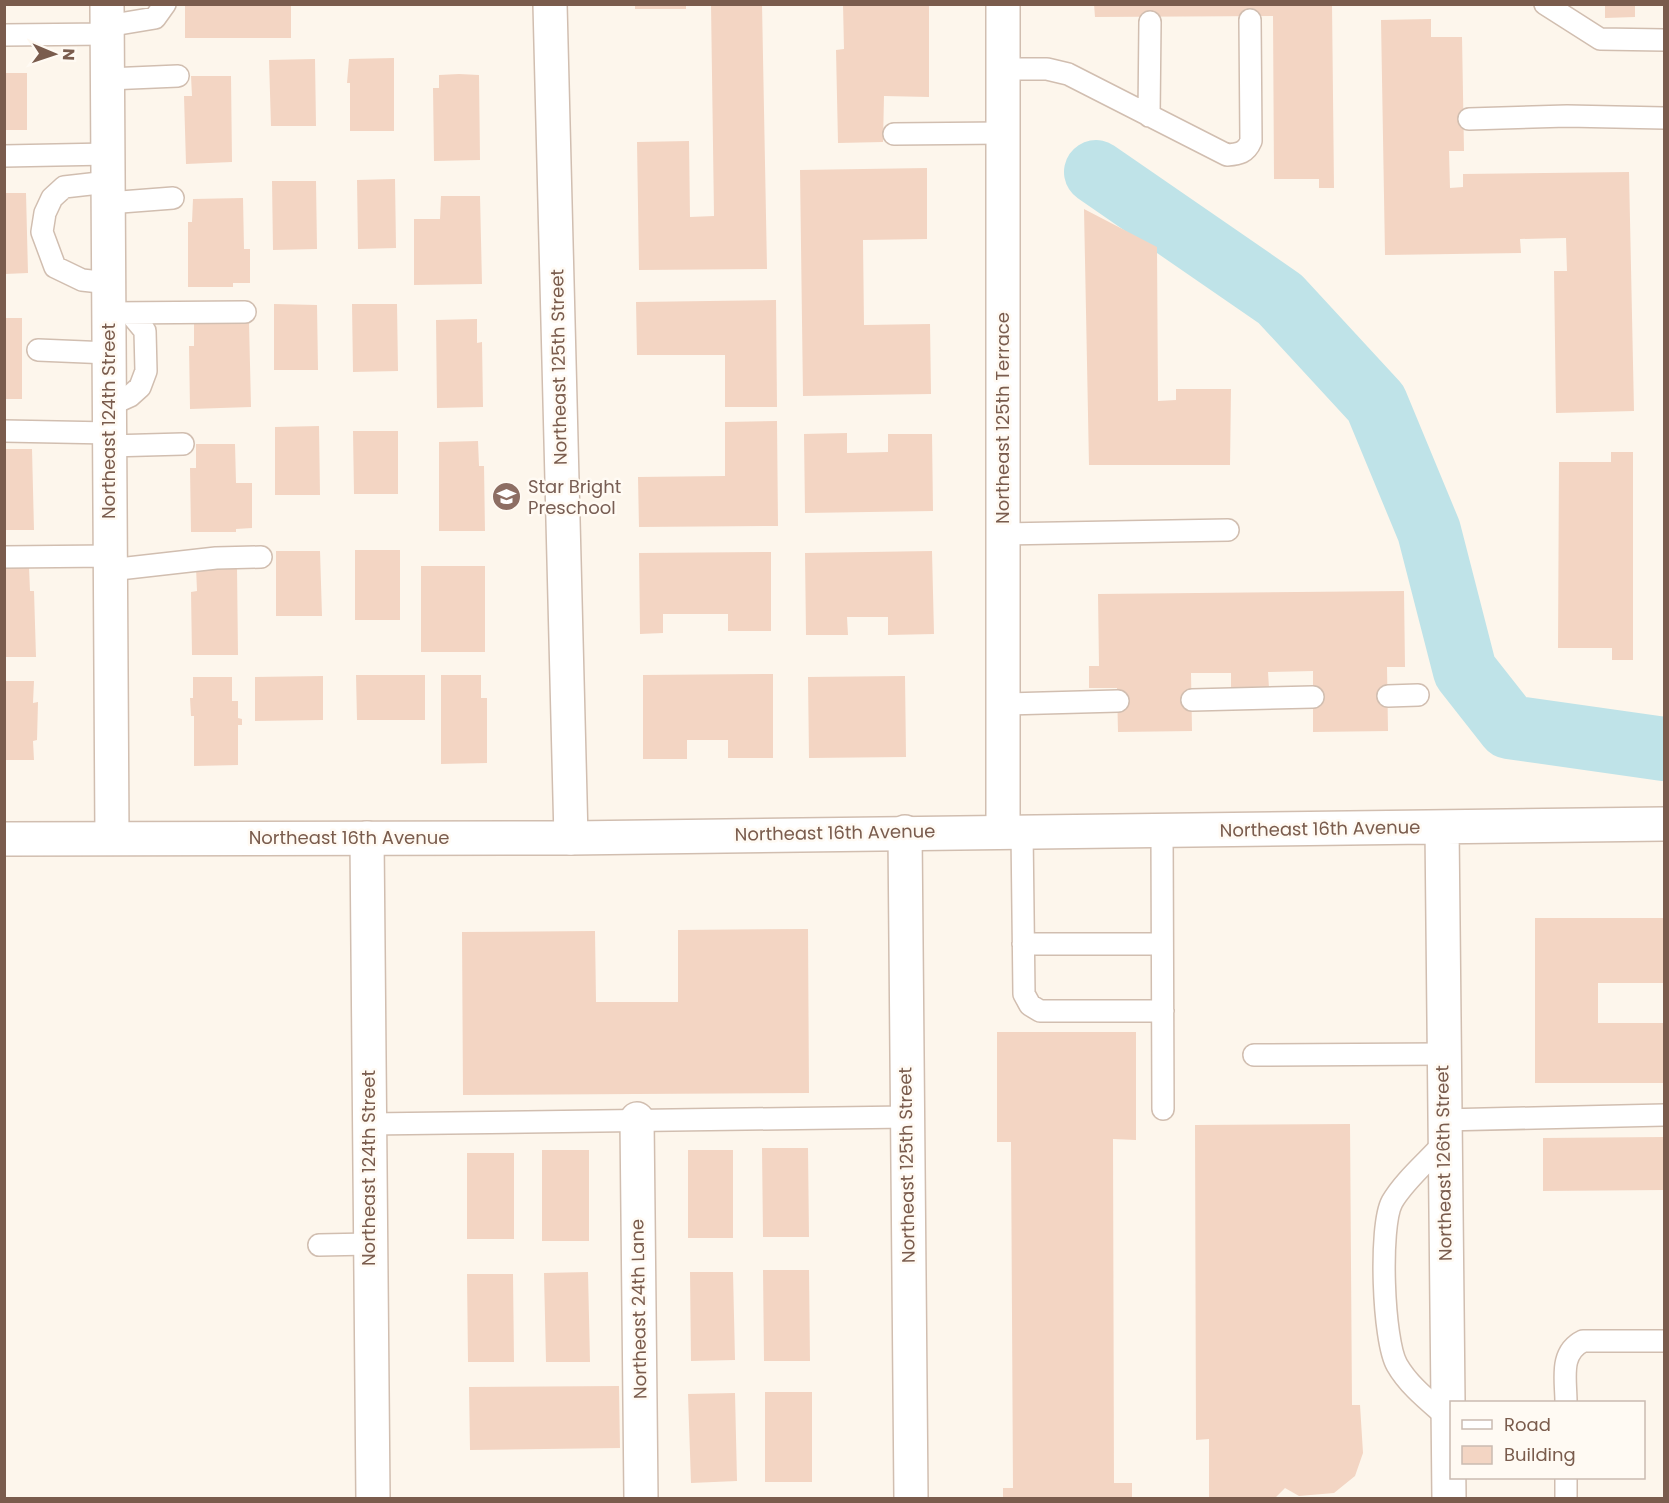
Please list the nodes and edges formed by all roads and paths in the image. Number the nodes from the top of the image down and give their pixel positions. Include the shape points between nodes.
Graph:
1 (165, 4) edge
2 (550, 4) edge
3 (1003, 4) edge
4 (1545, 4) edge
5 (1250, 20) dead end
6 (108, 21) edge
7 (1150, 22) dead end
8 (4, 36) edge
9 (1665, 40) edge
10 (1003, 69) junction
11 (178, 76) dead end
12 (108, 79) junction
13 (1149, 116) junction
14 (1665, 118) edge
15 (1469, 119) dead end
16 (1003, 133) junction
17 (894, 134) dead end
18 (4, 156) edge
19 (108, 180) junction
20 (173, 198) dead end
21 (116, 303) junction
22 (245, 312) dead end
23 (38, 350) dead end
24 (109, 353) junction
25 (110, 428) junction
26 (4, 431) edge
27 (183, 444) dead end
28 (1228, 530) dead end
29 (1003, 534) junction
30 (4, 557) edge
31 (261, 557) dead end
32 (110, 563) junction
33 (1418, 695) dead end
34 (1388, 696) dead end
35 (1313, 698) dead end
36 (1192, 700) dead end
37 (1118, 701) dead end
38 (1003, 704) junction
39 (1665, 824) edge
40 (1442, 827) junction
41 (1162, 830) junction
42 (1013, 831) junction
43 (905, 832) junction
44 (4, 838) edge
45 (112, 838) junction
46 (367, 838) junction
47 (571, 838) junction
48 (1023, 944) junction
49 (1162, 944) junction
50 (1163, 1011) junction
51 (1443, 1054) junction
52 (1254, 1055) dead end
53 (1163, 1109) dead end
54 (1665, 1115) edge
55 (907, 1117) junction
56 (637, 1119) junction
57 (369, 1124) junction
58 (1444, 1131) junction
59 (370, 1244) junction
60 (319, 1245) dead end
61 (1665, 1341) edge
62 (1566, 1401) edge
63 (1450, 1418) edge
64 (1566, 1479) edge
65 (373, 1498) edge
66 (641, 1498) edge
67 (912, 1498) edge
68 (1449, 1498) edge
69 (1566, 1498) edge

1 - 6 lane via 154,18
2 - 47 street, Northeast 125th Street
3 - 10 street, Northeast 125th Terrace
4 - 9 lane via 1600,39
5 - 13 lane via 1248,149 1227,155
6 - 8 lane
6 - 12 street, Northeast 124th Street
7 - 13 lane
10 - 13 lane via 1047,69 1068,74
10 - 16 street, Northeast 125th Terrace
11 - 12 lane
12 - 19 street, Northeast 124th Street
14 - 15 lane
16 - 17 lane
16 - 29 street, Northeast 125th Terrace
18 - 19 lane
19 - 20 lane
19 - 21 street, Northeast 124th Street
19 - 21 lane via 64,187 52,198 42,232 55,267
21 - 22 lane
21 - 24 street, Northeast 124th Street
21 - 25 lane via 145,331 146,371 140,387
23 - 24 lane
24 - 25 street, Northeast 124th Street
25 - 26 lane
25 - 27 lane
25 - 32 street, Northeast 124th Street
28 - 29 lane
29 - 38 street, Northeast 125th Terrace
30 - 32 lane
31 - 32 lane
32 - 45 street, Northeast 124th Street
33 - 34 lane
35 - 36 lane
37 - 38 lane
38 - 42 street, Northeast 125th Terrace
39 - 40 street, Northeast 16th Avenue
40 - 41 street, Northeast 16th Avenue
40 - 51 street, Northeast 126th Street
41 - 42 street, Northeast 16th Avenue
41 - 49 lane
42 - 43 street, Northeast 16th Avenue
42 - 48 lane
43 - 47 street, Northeast 16th Avenue
43 - 55 street, Northeast 125th Street
44 - 45 street, Northeast 16th Avenue
45 - 46 street, Northeast 16th Avenue
46 - 47 street, Northeast 16th Avenue
46 - 57 street, Northeast 124th Street
48 - 49 lane
48 - 50 lane via 1024,994 1030,1005 1040,1011
49 - 50 lane
50 - 53 lane
51 - 52 lane
51 - 58 street, Northeast 126th Street
54 - 58 lane
55 - 56 lane
55 - 67 street, Northeast 125th Street
56 - 57 lane
56 - 66 street, Northeast 24th Lane
57 - 59 street, Northeast 124th Street
58 - 63 street, Northeast 126th Street
58 - 63 lane via 1393,1201 1384,1236 1388,1341 1396,1364 1417,1391
59 - 60 lane
59 - 65 street, Northeast 124th Street
61 - 62 lane via 1583,1341 1573,1347 1566,1357
63 - 68 street, Northeast 126th Street
64 - 69 lane

